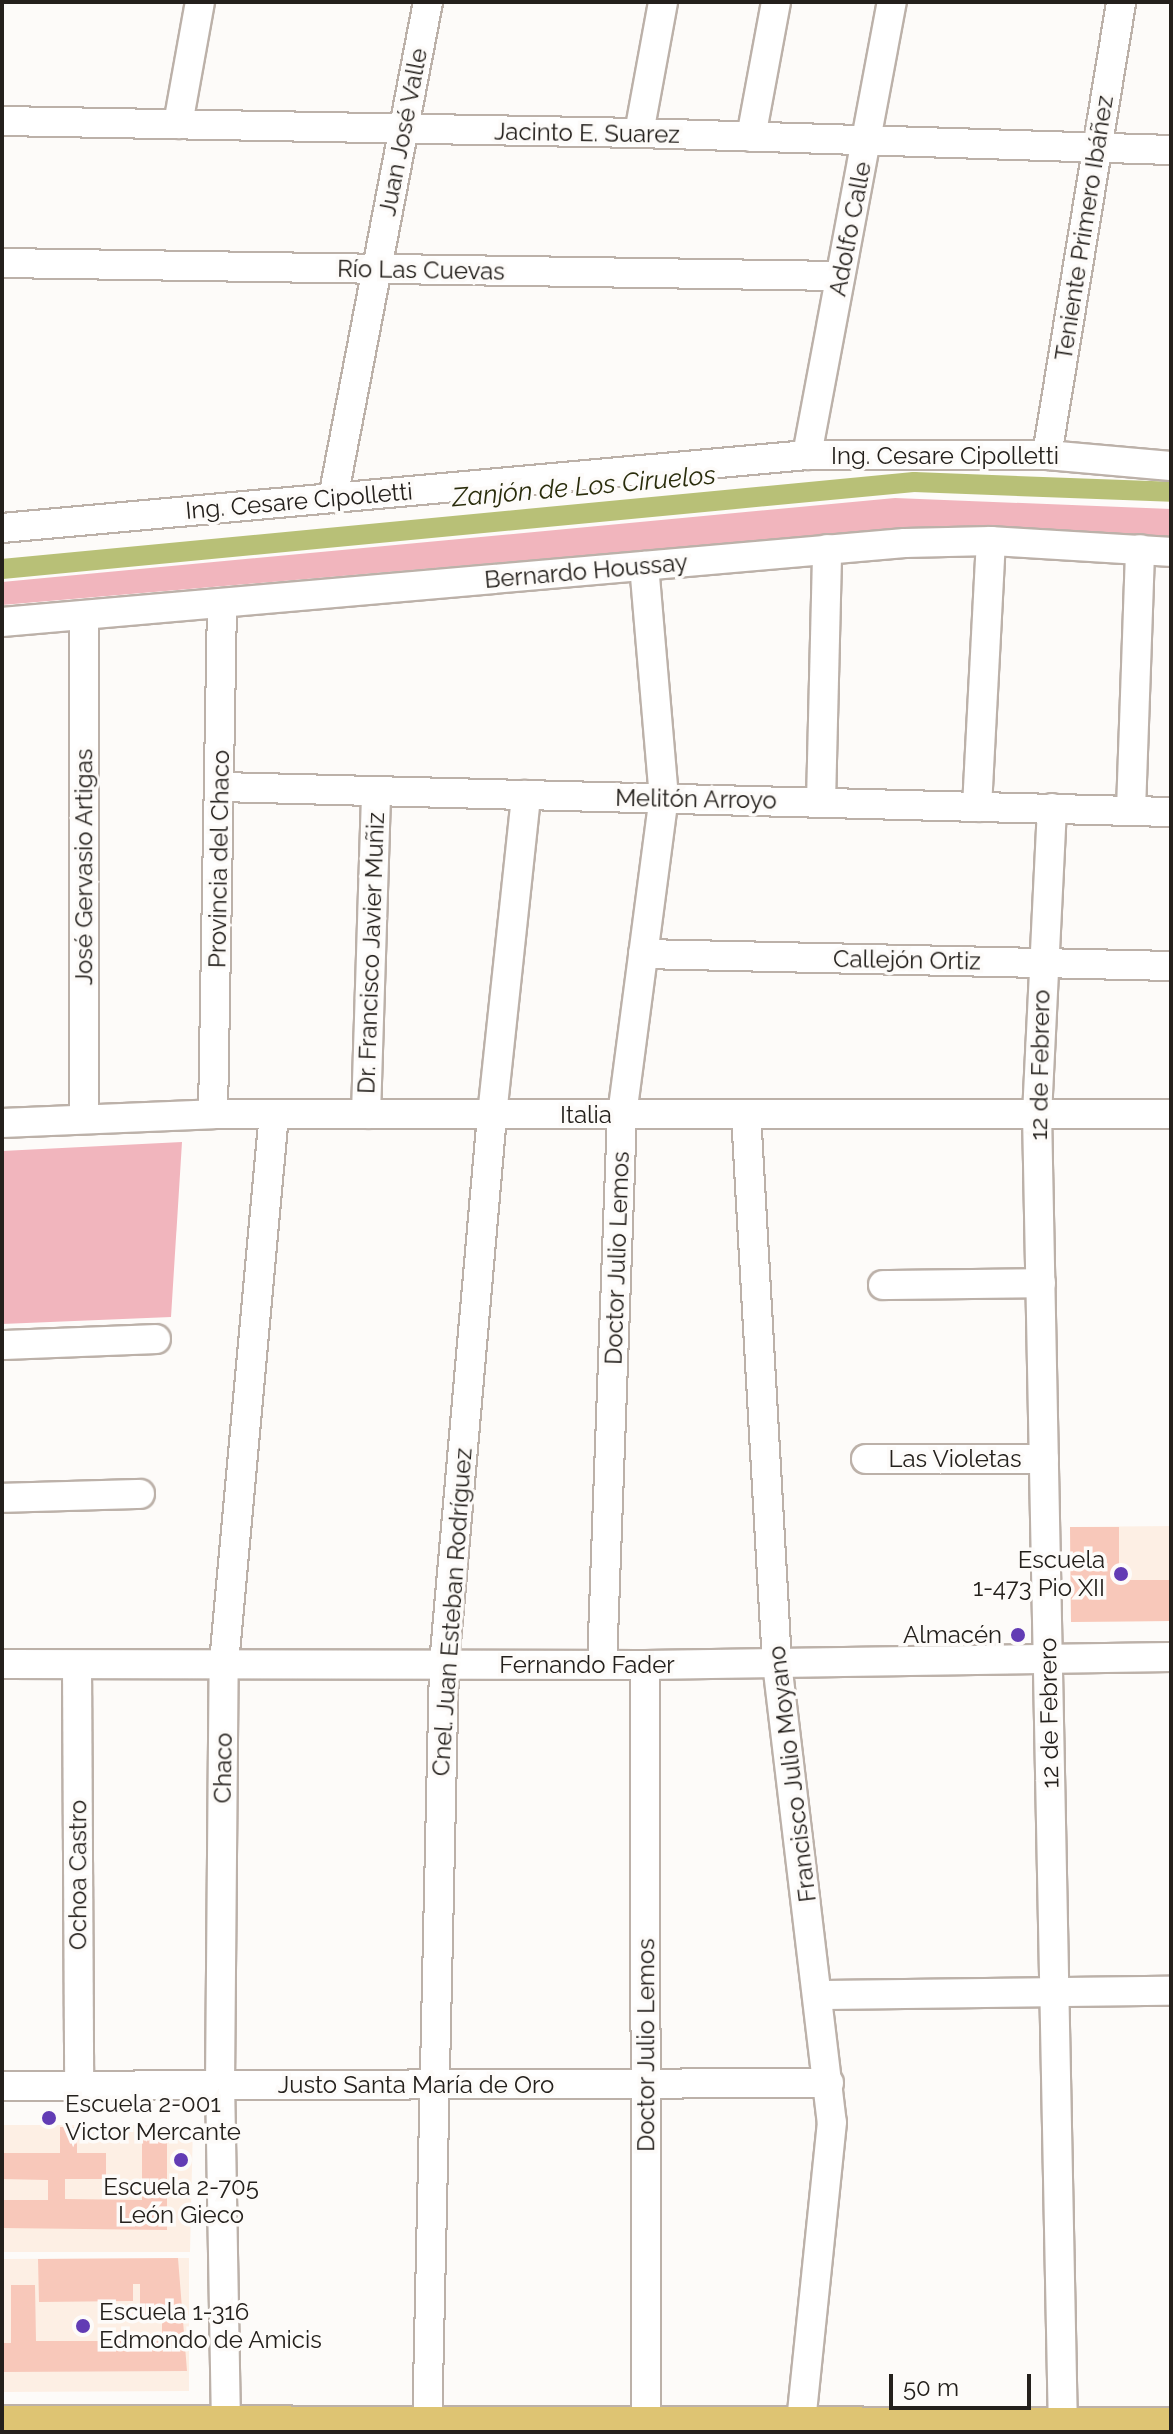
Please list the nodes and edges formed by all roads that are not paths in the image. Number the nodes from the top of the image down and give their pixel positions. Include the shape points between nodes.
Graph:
1 (200, 2) edge
2 (428, 2) edge
3 (663, 2) edge
4 (776, 2) edge
5 (892, 2) edge
6 (1121, 2) edge
7 (2, 121) edge
8 (178, 124) junction
9 (405, 131) junction
10 (639, 133) junction
11 (751, 137) junction
12 (867, 139) junction
13 (1097, 149) junction
14 (1171, 150) edge
15 (2, 263) edge
16 (376, 269) junction
17 (840, 276) junction
18 (807, 455) junction
19 (1047, 455) junction
20 (1171, 466) edge
21 (333, 498) junction
22 (2, 528) edge
23 (991, 541) junction
24 (827, 549) junction
25 (1140, 549) junction
26 (1171, 552) edge
27 (644, 566) junction
28 (222, 604) junction
29 (84, 615) junction
30 (2, 622) edge
31 (221, 787) junction
32 (376, 791) junction
33 (526, 795) junction
34 (664, 798) junction
35 (821, 802) junction
36 (977, 807) junction
37 (1052, 808) junction
38 (1131, 810) junction
39 (1171, 812) edge
40 (643, 954) junction
41 (1043, 963) junction
42 (1171, 966) edge
43 (1037, 1113) junction
44 (213, 1114) junction
45 (274, 1114) junction
46 (366, 1114) junction
47 (746, 1114) junction
48 (1171, 1114) edge
49 (492, 1115) junction
50 (622, 1115) junction
51 (84, 1119) junction
52 (2, 1123) edge
53 (1041, 1283) junction
54 (883, 1285) dead end
55 (156, 1339) dead end
56 (2, 1345) edge
57 (866, 1459) dead end
58 (1044, 1459) junction
59 (140, 1494) dead end
60 (2, 1498) edge
61 (1171, 1657) edge
62 (1048, 1658) junction
63 (224, 1663) junction
64 (777, 1663) junction
65 (2, 1664) edge
66 (77, 1665) junction
67 (444, 1665) junction
68 (602, 1665) junction
69 (645, 1665) junction
70 (1171, 1991) edge
71 (1054, 1993) junction
72 (819, 1995) junction
73 (829, 2083) junction
74 (646, 2084) junction
75 (220, 2085) junction
76 (434, 2085) junction
77 (2, 2086) edge
78 (79, 2086) junction
79 (2, 2424) edge
80 (226, 2425) junction
81 (646, 2425) junction
82 (1063, 2426) junction
83 (1171, 2426) edge
84 (76, 2428) edge
85 (428, 2428) edge
86 (802, 2429) edge

1 - 8 street
2 - 9 street, Juan José Valle
3 - 10 street
4 - 11 street
5 - 12 street, Adolfo Calle
6 - 13 street, Teniente Primero Ibáñez
7 - 8 street, Jacinto E. Suarez
8 - 9 street, Jacinto E. Suarez
9 - 10 street, Jacinto E. Suarez
9 - 16 street, Juan José Valle
10 - 11 street, Jacinto E. Suarez
11 - 12 street, Jacinto E. Suarez
12 - 13 street, Jacinto E. Suarez
12 - 17 street, Adolfo Calle
13 - 14 street, Jacinto E. Suarez
13 - 19 street, Teniente Primero Ibáñez
15 - 16 street, Río Las Cuevas
16 - 17 street, Río Las Cuevas
16 - 21 street, Juan José Valle
17 - 18 street, Adolfo Calle
18 - 19 street, Ing. Cesare Cipolletti
18 - 21 street, Ing. Cesare Cipolletti
19 - 20 street, Ing. Cesare Cipolletti
21 - 22 street, Ing. Cesare Cipolletti
23 - 24 street, Bernardo Houssay
23 - 25 street, Bernardo Houssay
23 - 36 street
24 - 27 street, Bernardo Houssay
24 - 35 street
25 - 26 street, Bernardo Houssay
25 - 38 street
27 - 28 street, Bernardo Houssay
27 - 34 street, Doctor Julio Lemos
28 - 29 street, Bernardo Houssay
28 - 31 street, Provincia del Chaco
29 - 30 street, Bernardo Houssay
29 - 51 street, José Gervasio Artigas
31 - 32 street, Melitón Arroyo
31 - 44 street, Provincia del Chaco
32 - 33 street, Melitón Arroyo
32 - 46 street, Dr. Francisco Javier Muñiz
33 - 34 street, Melitón Arroyo
33 - 49 street, Cnel. Juan Esteban Rodríguez
34 - 35 street, Melitón Arroyo
34 - 40 street, Doctor Julio Lemos
35 - 36 street, Melitón Arroyo
36 - 37 street, Melitón Arroyo
37 - 38 street, Melitón Arroyo
37 - 41 street, 12 de Febrero
38 - 39 street, Melitón Arroyo
40 - 41 street, Callejón Ortiz
40 - 50 street, Doctor Julio Lemos
41 - 42 street, Callejón Ortiz
41 - 43 street, 12 de Febrero
43 - 47 street, Italia
43 - 48 street, Italia
43 - 53 street, 12 de Febrero
44 - 45 street, Italia
44 - 51 street, Italia
45 - 46 street, Italia
45 - 63 street, Chaco
46 - 49 street, Italia
47 - 50 street, Italia
47 - 64 street, Francisco Julio Moyano
49 - 50 street, Italia
49 - 67 street, Cnel. Juan Esteban Rodríguez
50 - 68 street, Doctor Julio Lemos
51 - 52 street, Italia
53 - 54 street
53 - 58 street, 12 de Febrero
55 - 56 street
57 - 58 street, Las Violetas
58 - 62 street, 12 de Febrero
59 - 60 street
61 - 62 street, Fernando Fader
62 - 64 street, Fernando Fader
62 - 71 street, 12 de Febrero
63 - 66 street, Fernando Fader
63 - 67 street, Fernando Fader
63 - 75 street, Chaco
64 - 69 street, Fernando Fader
64 - 72 street, Francisco Julio Moyano
65 - 66 street, Fernando Fader
66 - 78 street, Ochoa Castro
67 - 68 street, Fernando Fader
67 - 76 street, Cnel. Juan Esteban Rodríguez
68 - 69 street, Fernando Fader
69 - 74 street, Doctor Julio Lemos
70 - 71 street
71 - 72 street
71 - 82 street, 12 de Febrero
72 - 73 street, Francisco Julio Moyano
73 - 74 street, Justo Santa María de Oro
73 - 86 street, Francisco Julio Moyano via 832,2122
74 - 76 street, Justo Santa María de Oro
74 - 81 street, Doctor Julio Lemos
75 - 76 street, Justo Santa María de Oro
75 - 78 street, Justo Santa María de Oro
75 - 80 street, Chaco
76 - 85 street, Cnel. Juan Esteban Rodríguez
77 - 78 street, Justo Santa María de Oro
79 - 84 main road
80 - 84 main road
80 - 85 main road
81 - 85 main road
81 - 86 main road
82 - 83 main road
82 - 86 main road

